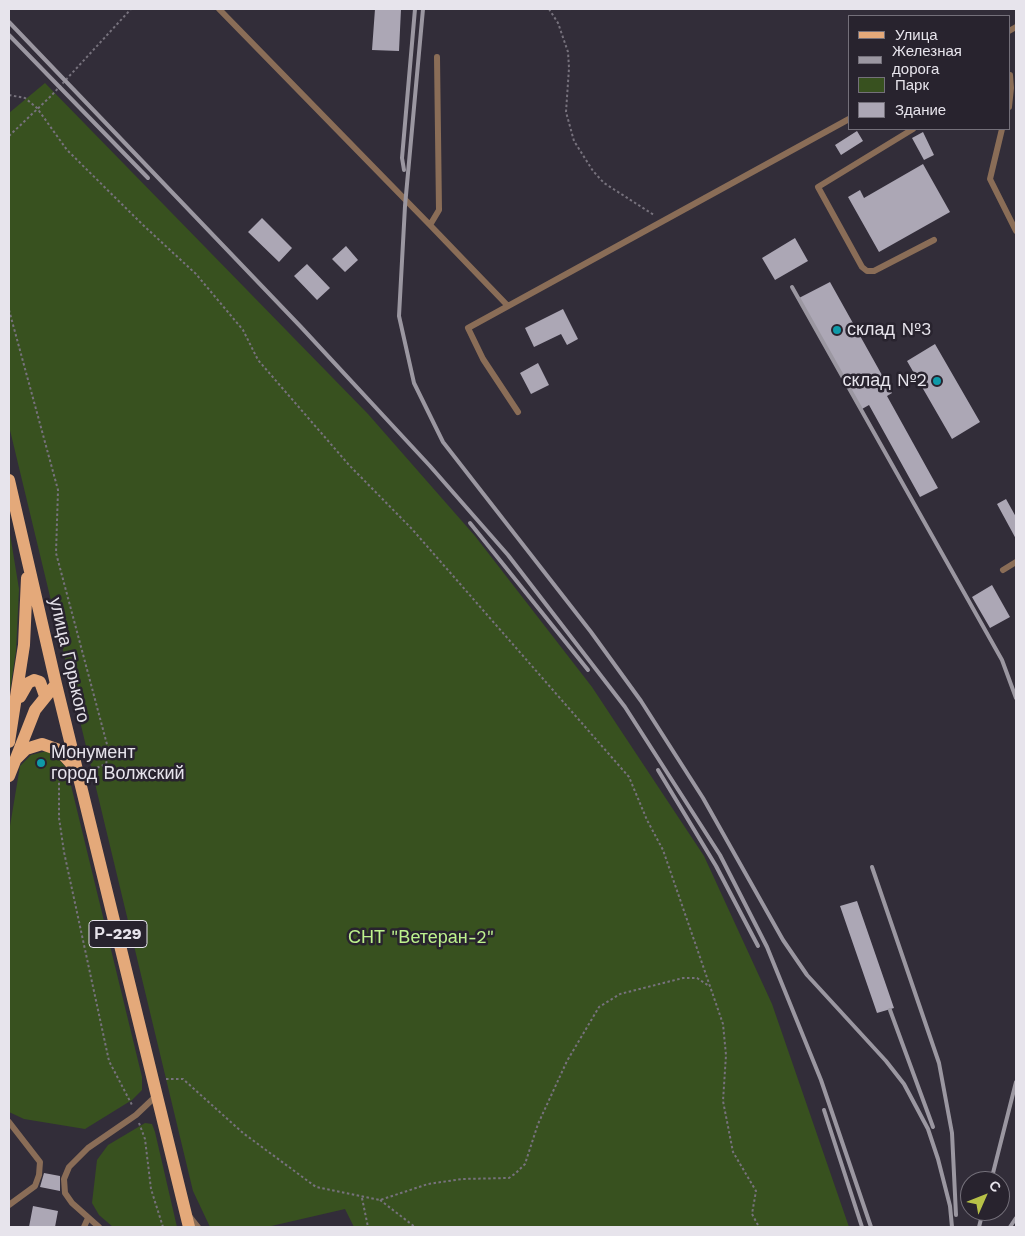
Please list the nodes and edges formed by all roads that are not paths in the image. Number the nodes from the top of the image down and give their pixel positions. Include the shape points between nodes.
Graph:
1 (219, 9) edge
2 (437, 57) dead end
3 (1010, 84) edge
4 (1010, 100) edge
5 (848, 120) edge
6 (911, 130) edge
7 (1002, 130) edge
8 (430, 225) junction
9 (1016, 231) edge
10 (934, 240) dead end
11 (508, 306) junction
12 (518, 412) dead end
13 (9, 480) edge
14 (27, 556) junction
15 (1016, 562) edge
16 (1003, 570) dead end
17 (56, 684) junction
18 (45, 696) junction
19 (14, 711) junction
20 (9, 742) edge
21 (15, 760) junction
22 (78, 773) junction
23 (9, 776) edge
24 (157, 1095) junction
25 (9, 1122) edge
26 (184, 1204) junction
27 (9, 1205) edge
28 (88, 1218) junction
29 (84, 1227) edge
30 (99, 1227) edge
31 (189, 1227) edge
32 (198, 1227) edge

1 - 8 lane
2 - 8 lane via 439,210
3 - 4 lane
5 - 11 lane
6 - 10 lane via 818,187 867,271 874,271
7 - 9 lane via 990,179
8 - 11 lane
11 - 12 lane via 468,328 483,359
13 - 14 main road, Р-229
14 - 17 main road, улица Горького / Р-229
14 - 19 main road via 24,646
15 - 16 lane
17 - 18 main road
17 - 22 main road, улица Горького / Р-229
18 - 19 main road via 40,682 34,680 23,690
18 - 21 main road via 34,710
19 - 20 main road
21 - 22 main road via 34,746 50,746 59,750
21 - 23 main road
22 - 24 main road, Р-229
24 - 26 main road, Р-229
24 - 28 lane via 70,1167 64,1180 65,1193
25 - 27 lane via 40,1162 35,1186
26 - 31 main road, Р-229
26 - 32 lane
28 - 29 lane
28 - 30 lane

